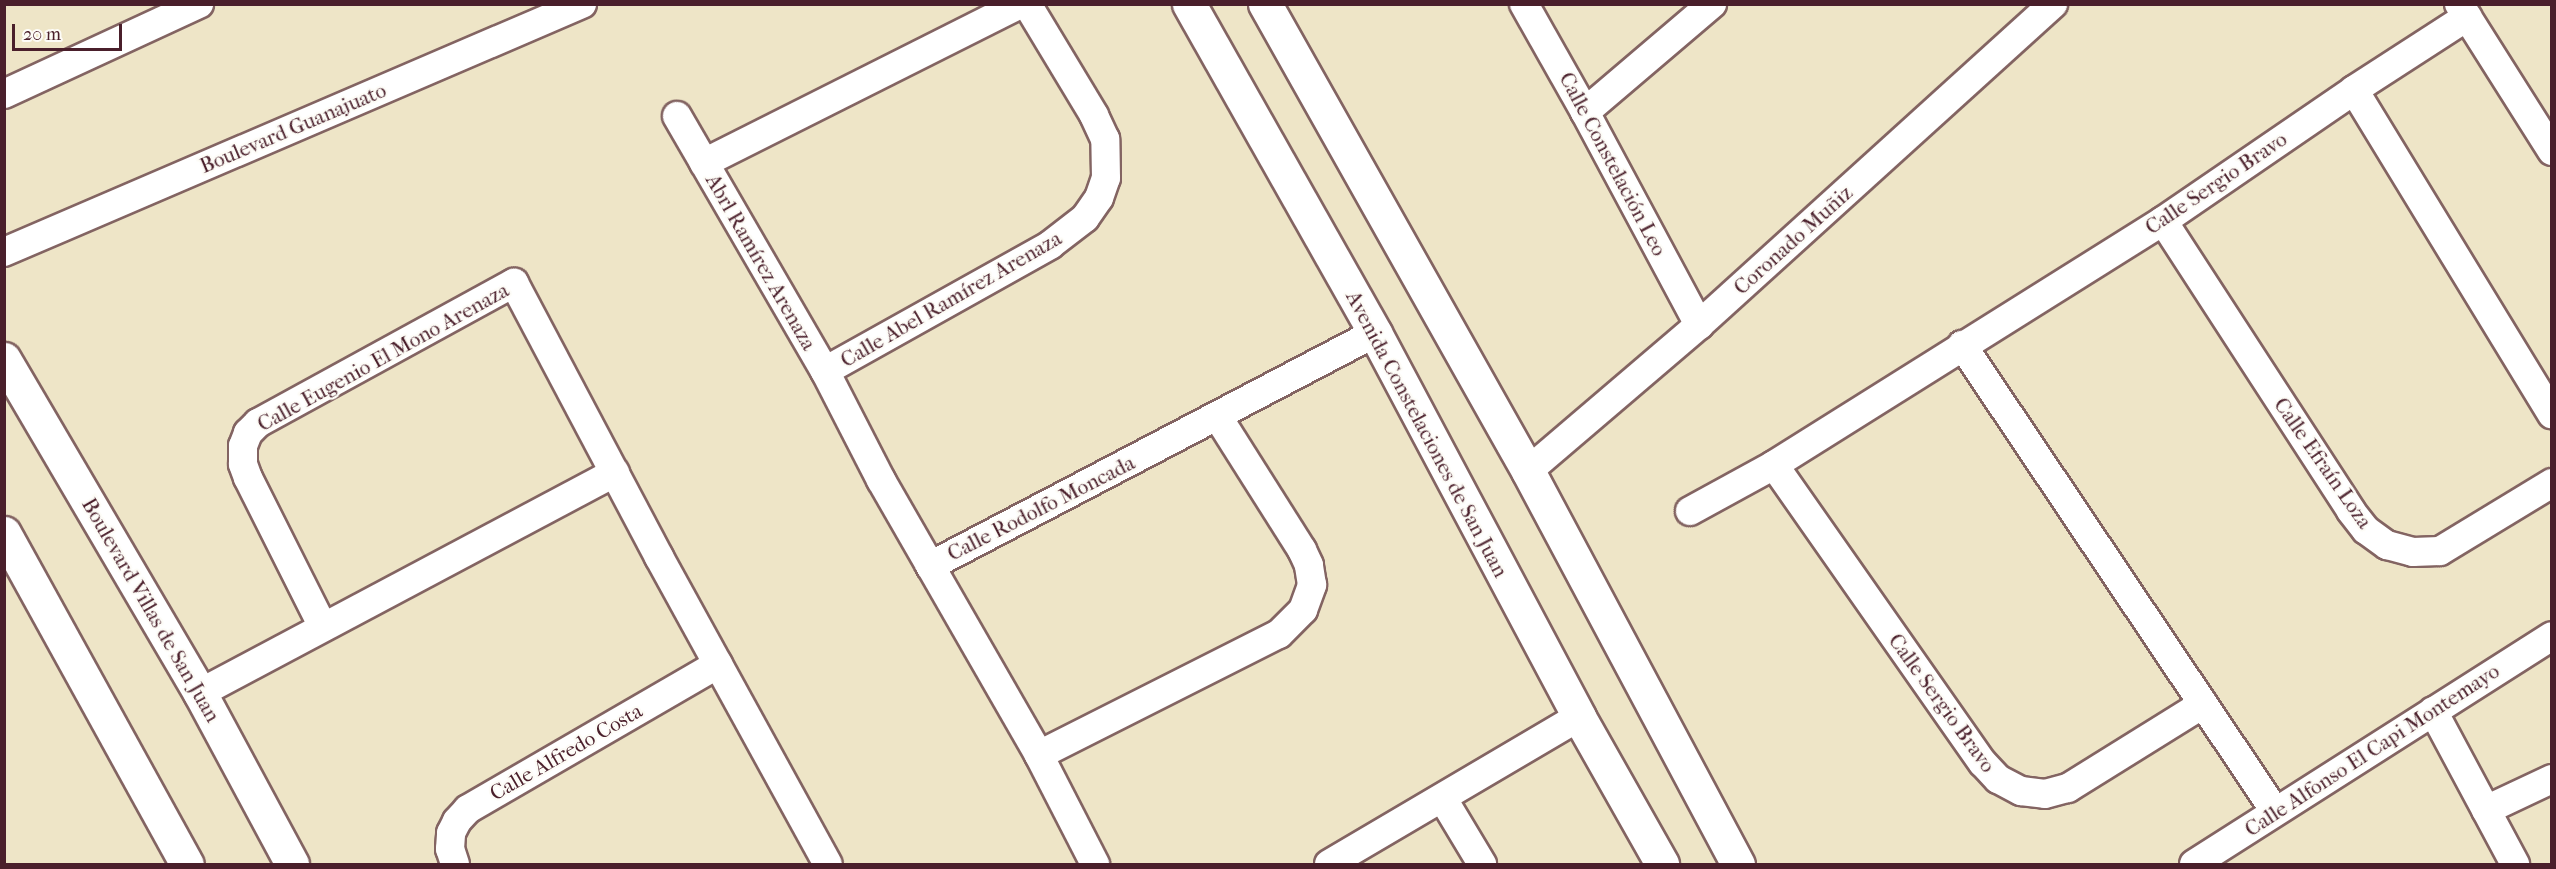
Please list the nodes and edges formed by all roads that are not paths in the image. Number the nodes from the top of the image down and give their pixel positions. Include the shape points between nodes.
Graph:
1 (199, 4) edge
2 (582, 4) edge
3 (1020, 4) edge
4 (1026, 4) edge
5 (1189, 4) edge
6 (1265, 4) edge
7 (1524, 4) edge
8 (1712, 4) edge
9 (2053, 4) edge
10 (2463, 11) edge
11 (2354, 90) junction
12 (4, 94) edge
13 (1586, 112) junction
14 (677, 116) dead end
15 (2552, 151) edge
16 (704, 163) junction
17 (2163, 221) junction
18 (4, 252) edge
19 (1699, 325) junction
20 (1375, 333) junction
21 (1962, 345) junction
22 (4, 359) edge
23 (825, 371) junction
24 (2552, 414) edge
25 (1218, 417) junction
26 (1774, 465) junction
27 (1528, 471) junction
28 (615, 472) junction
29 (2552, 483) edge
30 (1690, 511) dead end
31 (4, 533) edge
32 (930, 566) junction
33 (323, 627) junction
34 (2552, 636) edge
35 (718, 664) junction
36 (200, 693) junction
37 (2203, 704) junction
38 (2433, 711) junction
39 (1579, 717) junction
40 (1039, 755) junction
41 (2552, 779) edge
42 (1443, 798) junction
43 (2486, 810) junction
44 (2275, 811) junction
45 (187, 864) edge
46 (292, 864) edge
47 (455, 864) edge
48 (827, 864) edge
49 (1095, 864) edge
50 (1329, 864) edge
51 (1482, 864) edge
52 (1662, 864) edge
53 (1738, 864) edge
54 (2194, 864) edge
55 (2515, 864) edge

1 - 12 street
2 - 18 street, Boulevard Guanajuato
3 - 16 street
4 - 23 street, Calle Abel Ramírez Arenaza via 1105,139 1106,178 1099,198 1085,218 1050,245
5 - 20 street, Avenida Constelaciones de San Juan
6 - 27 street
7 - 13 street, Calle Constelación Leo
8 - 13 street
9 - 19 street, Coronado Muñiz
10 - 11 street, Calle Sergio Bravo
10 - 15 street
11 - 17 street, Calle Sergio Bravo
11 - 24 street
13 - 19 street, Calle Constelación Leo
14 - 16 street, Abrl Ramírez Arenaza
16 - 23 street, Abrl Ramírez Arenaza
17 - 21 street, Calle Sergio Bravo
17 - 29 street, Calle Efraín Loza via 2351,511 2366,530 2387,545 2413,552 2440,550
19 - 27 street, Coronado Muñiz
20 - 25 street, Calle Rodolfo Moncada
20 - 39 street, Avenida Constelaciones de San Juan
21 - 26 street, Calle Sergio Bravo
21 - 37 street
22 - 36 street, Boulevard Villas de San Juan
23 - 32 street, Abrl Ramírez Arenaza via 880,480
25 - 32 street, Calle Rodolfo Moncada
25 - 40 street via 1309,565 1312,585 1304,610 1279,634
26 - 30 street, Calle Sergio Bravo
26 - 37 street, Calle Sergio Bravo via 1998,779 2021,791 2045,794 2068,788
27 - 53 street
28 - 33 street
28 - 33 street, Calle Eugenio El Mono Arenaza via 514,283 258,423 248,433 243,446 248,478
28 - 35 street
31 - 45 street
32 - 40 street, Calle Rodolfo Moncada
33 - 36 street
34 - 38 street, Calle Alfonso El Capi Montemayo
35 - 47 street, Calle Alfredo Costa via 468,809 451,833 450,849
35 - 48 street
36 - 46 street, Boulevard Villas de San Juan
37 - 44 street
38 - 43 street
38 - 44 street, Calle Alfonso El Capi Montemayo
39 - 42 street
39 - 52 street, Avenida Constelaciones de San Juan
40 - 49 street, Calle Rodolfo Moncada
41 - 43 street
42 - 50 street
42 - 51 street
43 - 55 street
44 - 54 street, Calle Alfonso El Capi Montemayo

